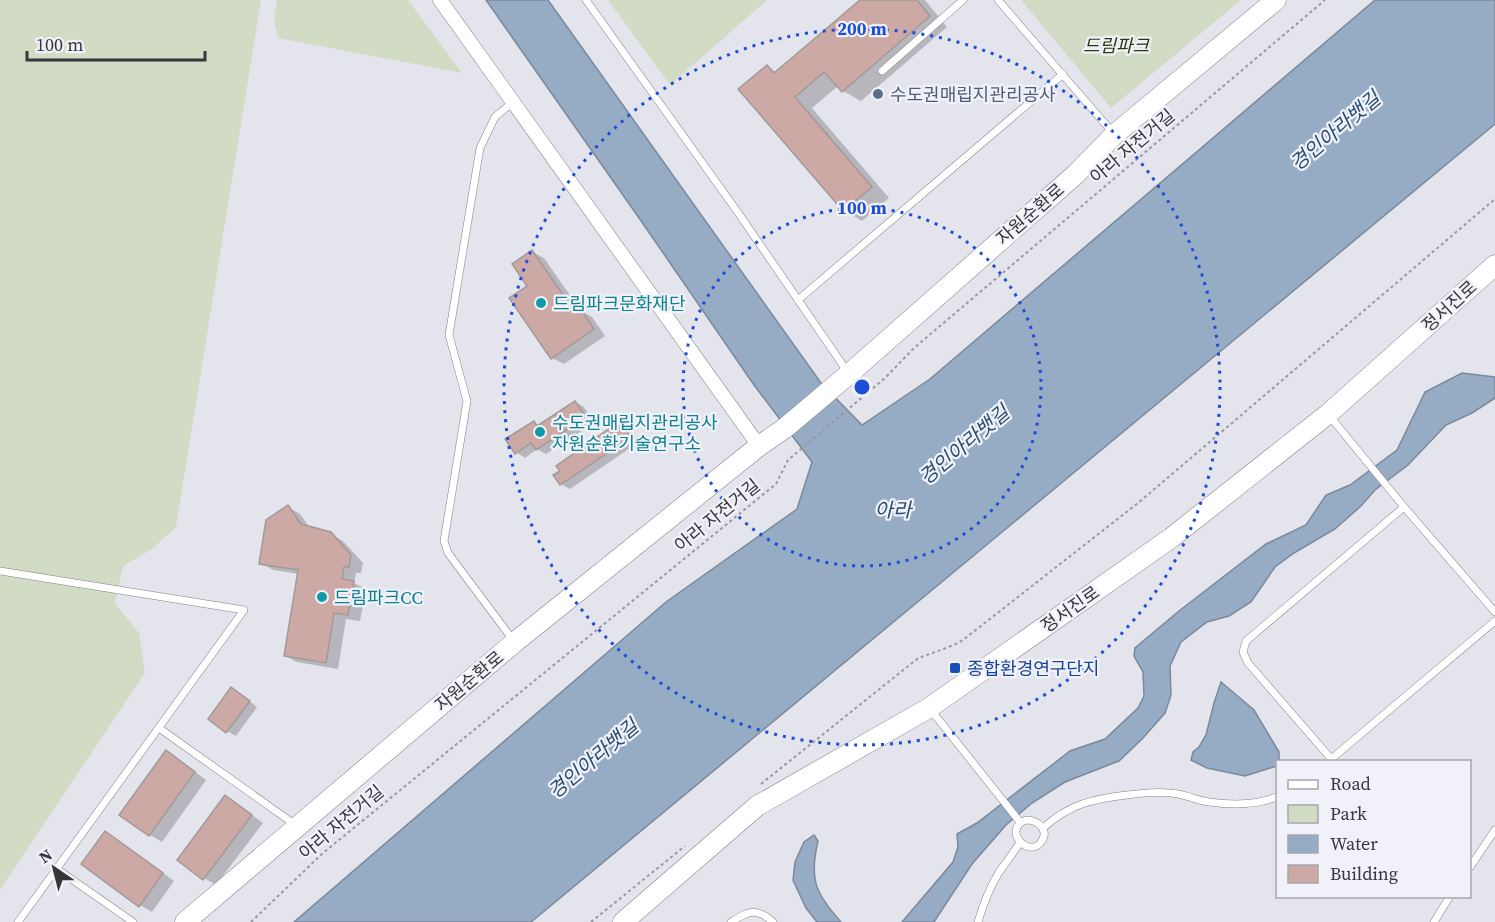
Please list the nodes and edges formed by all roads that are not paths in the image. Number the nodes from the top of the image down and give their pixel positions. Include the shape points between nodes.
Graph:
1 (440, 0) edge
2 (586, 0) edge
3 (963, 0) edge
4 (998, 0) edge
5 (1276, 0) edge
6 (882, 71) dead end
7 (1063, 74) junction
8 (513, 102) junction
9 (1115, 134) junction
10 (1495, 265) edge
11 (798, 300) junction
12 (845, 377) junction
13 (1328, 414) junction
14 (759, 446) junction
15 (1404, 507) junction
16 (0, 572) edge
17 (1495, 612) edge
18 (1495, 621) edge
19 (515, 642) junction
20 (930, 708) junction
21 (159, 728) junction
22 (1330, 760) edge
23 (1332, 760) edge
24 (1276, 797) edge
25 (1020, 822) junction
26 (297, 826) junction
27 (1043, 828) junction
28 (1495, 830) edge
29 (1020, 842) junction
30 (1471, 866) edge
31 (57, 869) junction
32 (1449, 898) edge
33 (18, 922) edge
34 (133, 922) edge
35 (185, 922) edge
36 (623, 922) edge
37 (731, 922) edge
38 (773, 922) edge
39 (978, 922) edge
40 (1434, 922) edge

1 - 8 street
2 - 11 lane
3 - 6 lane
4 - 7 lane
5 - 9 main road, 자원순환로
7 - 9 lane
7 - 11 lane
8 - 14 street
8 - 19 lane via 495,117 480,148 449,335 467,401 444,541 448,553
9 - 12 main road, 자원순환로 via 1076,174
10 - 13 main road, 정서진로
11 - 12 lane
12 - 14 main road, 자원순환로
13 - 15 lane
13 - 20 main road, 정서진로 via 1171,538
14 - 19 main road, 자원순환로
15 - 17 lane
15 - 22 lane via 1246,641 1248,663
16 - 21 lane via 244,610
18 - 23 lane
19 - 26 main road, 자원순환로
20 - 25 lane
20 - 36 main road, 정서진로 via 757,806
21 - 26 lane
21 - 31 lane
24 - 27 lane via 1242,805 1149,792 1098,798 1056,816
25 - 27 lane via 1033,820
25 - 29 lane via 1016,832
26 - 35 main road, 자원순환로
27 - 29 lane via 1040,844 1029,847
28 - 30 lane
29 - 39 lane via 998,874
31 - 33 lane
31 - 34 lane
32 - 40 lane
37 - 38 lane via 756,911

